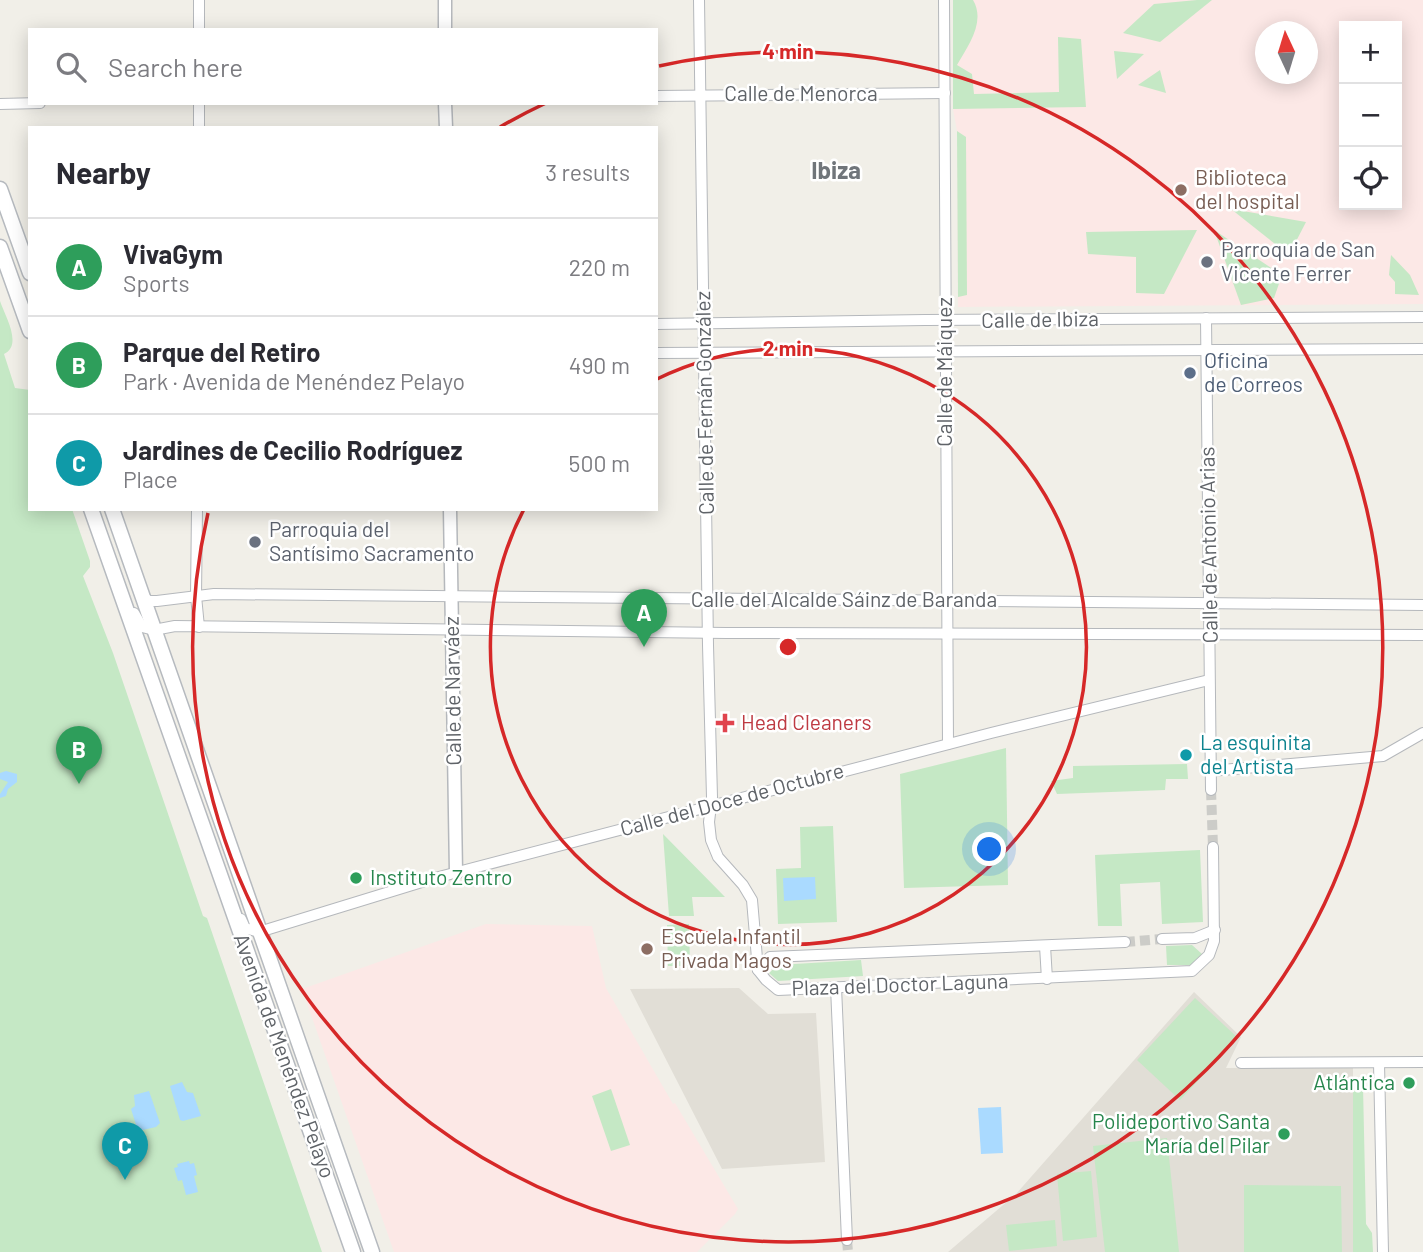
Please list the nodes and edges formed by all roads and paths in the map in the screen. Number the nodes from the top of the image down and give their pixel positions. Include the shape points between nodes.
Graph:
1 (199, 0) edge
2 (444, 0) edge
3 (699, 0) edge
4 (944, 0) edge
5 (199, 28) edge
6 (445, 28) edge
7 (945, 93) junction
8 (699, 95) junction
9 (658, 96) edge
10 (28, 103) edge
11 (0, 104) edge
12 (199, 105) edge
13 (445, 105) edge
14 (199, 126) edge
15 (446, 126) edge
16 (0, 189) edge
17 (0, 247) edge
18 (28, 267) edge
19 (1423, 317) edge
20 (1206, 318) junction
21 (945, 320) junction
22 (658, 324) edge
23 (703, 324) junction
24 (28, 325) edge
25 (1423, 349) edge
26 (1206, 350) junction
27 (658, 353) edge
28 (704, 353) junction
29 (945, 353) junction
30 (92, 511) edge
31 (113, 511) edge
32 (197, 511) edge
33 (450, 511) edge
34 (105, 552) junction
35 (141, 596) junction
36 (196, 596) junction
37 (451, 596) junction
38 (708, 599) junction
39 (946, 600) junction
40 (1209, 602) junction
41 (1423, 605) edge
42 (198, 627) junction
43 (154, 630) junction
44 (452, 630) junction
45 (708, 633) junction
46 (946, 633) junction
47 (1210, 635) junction
48 (1423, 635) edge
49 (1209, 680) junction
50 (1423, 733) edge
51 (948, 744) junction
52 (1210, 771) junction
53 (1211, 790) tunnel mouth
54 (712, 806) junction
55 (1213, 847) tunnel mouth
56 (214, 861) junction
57 (456, 873) junction
58 (1215, 930) junction
59 (259, 932) junction
60 (1162, 939) tunnel mouth
61 (1125, 942) tunnel mouth
62 (1045, 946) junction
63 (758, 970) junction
64 (1047, 979) junction
65 (836, 987) junction
66 (1423, 1062) edge
67 (1241, 1063) dead end
68 (1379, 1063) junction
69 (847, 1240) tunnel mouth
70 (353, 1252) edge
71 (372, 1252) edge
72 (1383, 1252) edge

1 - 5 street
2 - 6 street
3 - 8 street, Calle de Fernán González
4 - 7 street, Calle de Máiquez
7 - 8 street, Calle de Menorca
7 - 21 street, Calle de Máiquez
8 - 9 street, Calle de Menorca
8 - 23 street, Calle de Fernán González
10 - 11 street
12 - 14 street
13 - 15 street
16 - 18 main road
17 - 24 main road
19 - 20 street, Calle de Ibiza
20 - 21 street, Calle de Ibiza
20 - 26 street, Calle de Antonio Arias
21 - 23 street, Calle de Ibiza
21 - 29 street, Calle de Máiquez
22 - 23 street, Calle de Ibiza
23 - 28 street, Calle de Fernán González
25 - 26 street, Calle de Ibiza
26 - 29 street, Calle de Ibiza
26 - 40 street, Calle de Antonio Arias
27 - 28 street, Calle de Ibiza
28 - 29 street, Calle de Ibiza
28 - 38 street, Calle de Fernán González
29 - 39 street, Calle de Máiquez
30 - 34 main road, Avenida de Menéndez Pelayo
31 - 35 main road, Avenida de Menéndez Pelayo
32 - 36 street
33 - 37 street, Calle de Narváez
34 - 43 street, Avenida de Menéndez Pelayo via 118,567 136,620
34 - 56 main road, Avenida de Menéndez Pelayo
35 - 36 street, Calle del Alcalde Sáinz de Baranda via 153,601
35 - 43 main road, Avenida de Menéndez Pelayo
36 - 37 street, Calle del Alcalde Sáinz de Baranda
36 - 42 street
37 - 38 street, Calle del Alcalde Sáinz de Baranda
37 - 44 street, Calle de Narváez
38 - 39 street, Calle del Alcalde Sáinz de Baranda
38 - 45 street, Calle de Fernán González
39 - 40 street, Calle del Alcalde Sáinz de Baranda
39 - 46 street, Calle de Máiquez
40 - 41 street, Calle del Alcalde Sáinz de Baranda
40 - 47 street, Calle de Antonio Arias
42 - 43 street, Calle del Alcalde Sáinz de Baranda
42 - 44 street, Calle del Alcalde Sáinz de Baranda
43 - 59 main road, Avenida de Menéndez Pelayo
44 - 45 street, Calle del Alcalde Sáinz de Baranda
44 - 57 street, Calle de Narváez
45 - 46 street, Calle del Alcalde Sáinz de Baranda
45 - 54 street, Calle de Fernán González
46 - 47 street, Calle del Alcalde Sáinz de Baranda
46 - 51 street, Calle de Máiquez
47 - 48 street, Calle del Alcalde Sáinz de Baranda
47 - 49 street, Calle de Antonio Arias
49 - 51 street, Calle del Doce de Octubre
49 - 52 street, Calle de Antonio Arias
50 - 52 street via 1383,756
51 - 54 street, Calle del Doce de Octubre
52 - 53 street, Calle de Antonio Arias
54 - 57 street, Calle del Doce de Octubre
54 - 63 street, Calle de Fernán González via 713,849 752,900
55 - 58 street
56 - 59 street, Avenida de Menéndez Pelayo via 245,928
56 - 70 main road, Avenida de Menéndez Pelayo
57 - 59 street, Calle del Doce de Octubre
58 - 60 street via 1195,937
58 - 64 street, Plaza del Doctor Laguna via 1209,955 1192,971
59 - 71 main road, Avenida de Menéndez Pelayo
61 - 62 street, Plaza del Doctor Laguna
62 - 63 street, Plaza del Doctor Laguna via 770,957
62 - 64 street
63 - 65 street, Plaza del Doctor Laguna via 778,990
64 - 65 street, Plaza del Doctor Laguna
65 - 69 street
66 - 68 street
67 - 68 street
68 - 72 street

